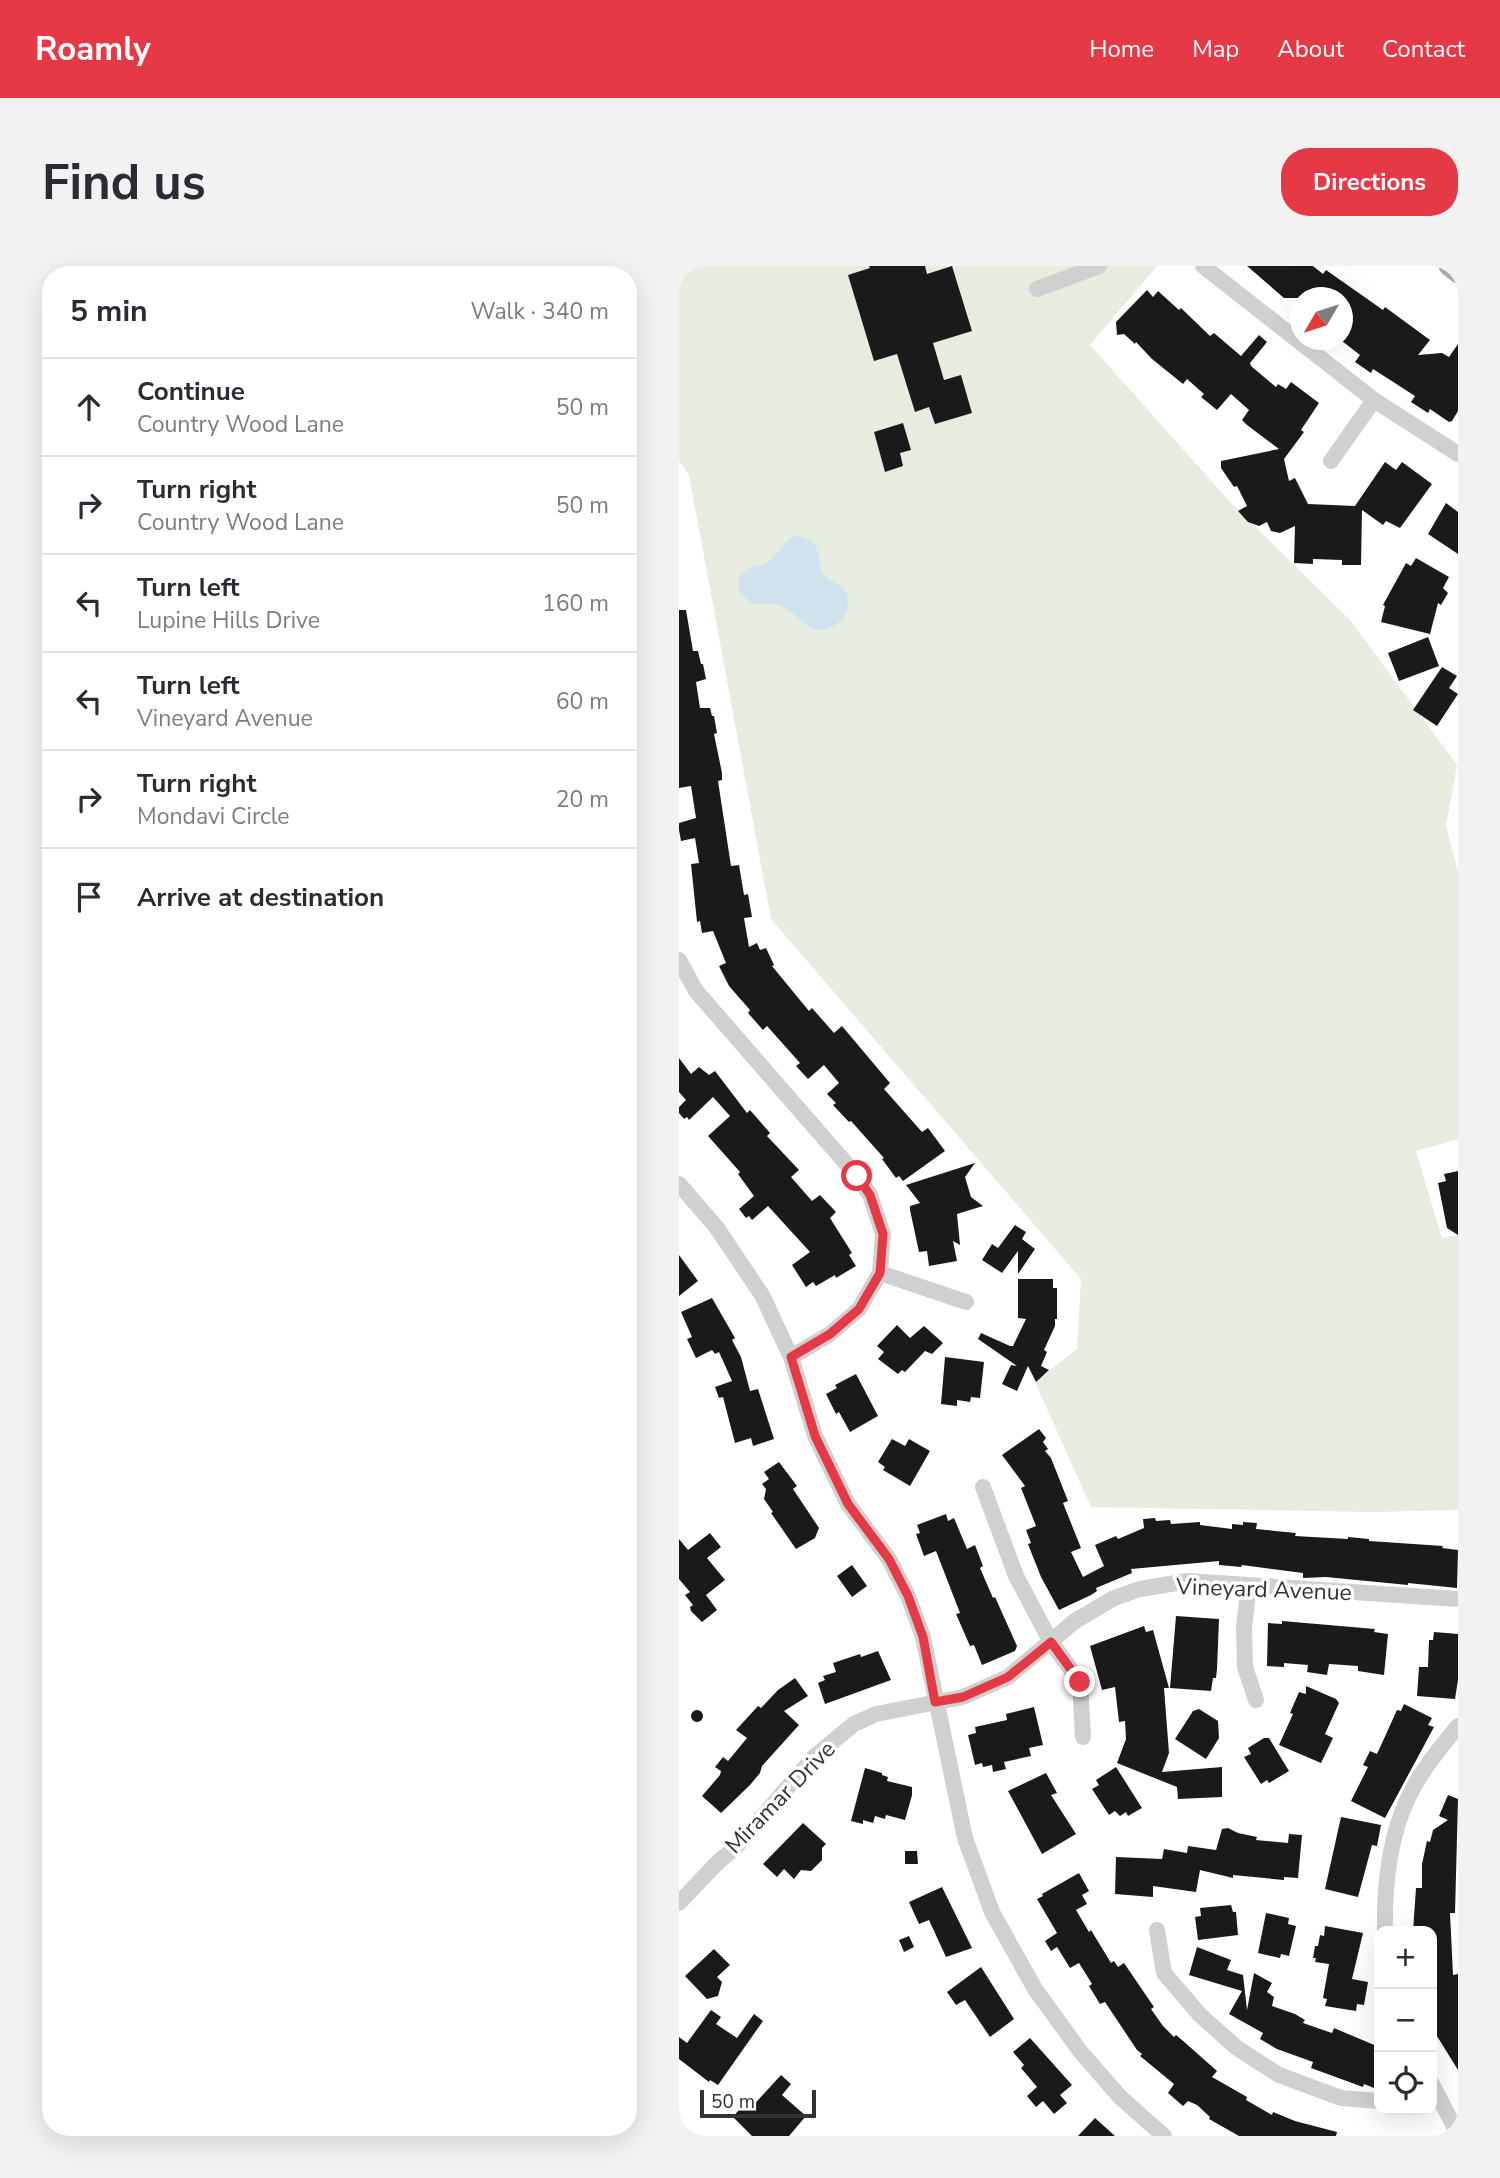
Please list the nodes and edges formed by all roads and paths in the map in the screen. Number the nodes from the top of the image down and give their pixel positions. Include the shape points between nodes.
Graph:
1 (1099, 266) edge
2 (1203, 266) edge
3 (1448, 266) edge
4 (1458, 274) edge
5 (1037, 289) dead end
6 (1374, 400) junction
7 (1458, 454) edge
8 (1331, 461) dead end
9 (679, 960) edge
10 (679, 1184) edge
11 (880, 1273) junction
12 (966, 1302) dead end
13 (791, 1357) junction
14 (983, 1487) dead end
15 (1248, 1585) junction
16 (1458, 1599) edge
17 (1051, 1642) junction
18 (1255, 1700) dead end
19 (935, 1702) junction
20 (1458, 1726) edge
21 (1083, 1737) dead end
22 (679, 1903) edge
23 (1385, 1926) edge
24 (1157, 1930) dead end
25 (1437, 2094) edge
26 (1374, 2101) edge
27 (1458, 2134) edge
28 (1164, 2136) edge

1 - 5 street
2 - 6 street
3 - 4 main road
6 - 7 street
6 - 8 street
9 - 11 street via 695,991 870,1195 883,1234
10 - 13 street via 717,1228 757,1287
11 - 12 street
11 - 13 street via 859,1309 830,1334
13 - 19 street via 821,1448 848,1504 889,1559 908,1596 923,1637
14 - 17 street via 1016,1576
15 - 16 street, Vineyard Avenue
15 - 17 street, Vineyard Avenue via 1188,1581 1140,1588 1075,1620
15 - 18 street via 1245,1667
17 - 19 street, Vineyard Avenue via 1008,1677 963,1697
17 - 21 street via 1080,1682
19 - 22 street, Miramar Drive via 876,1714 854,1724 814,1757 736,1847
19 - 28 street via 965,1838 992,1912 1035,1989 1080,2051 1120,2097
20 - 23 street via 1408,1798 1389,1857
24 - 26 street via 1164,1973 1237,2048 1279,2075 1341,2098
25 - 27 street

